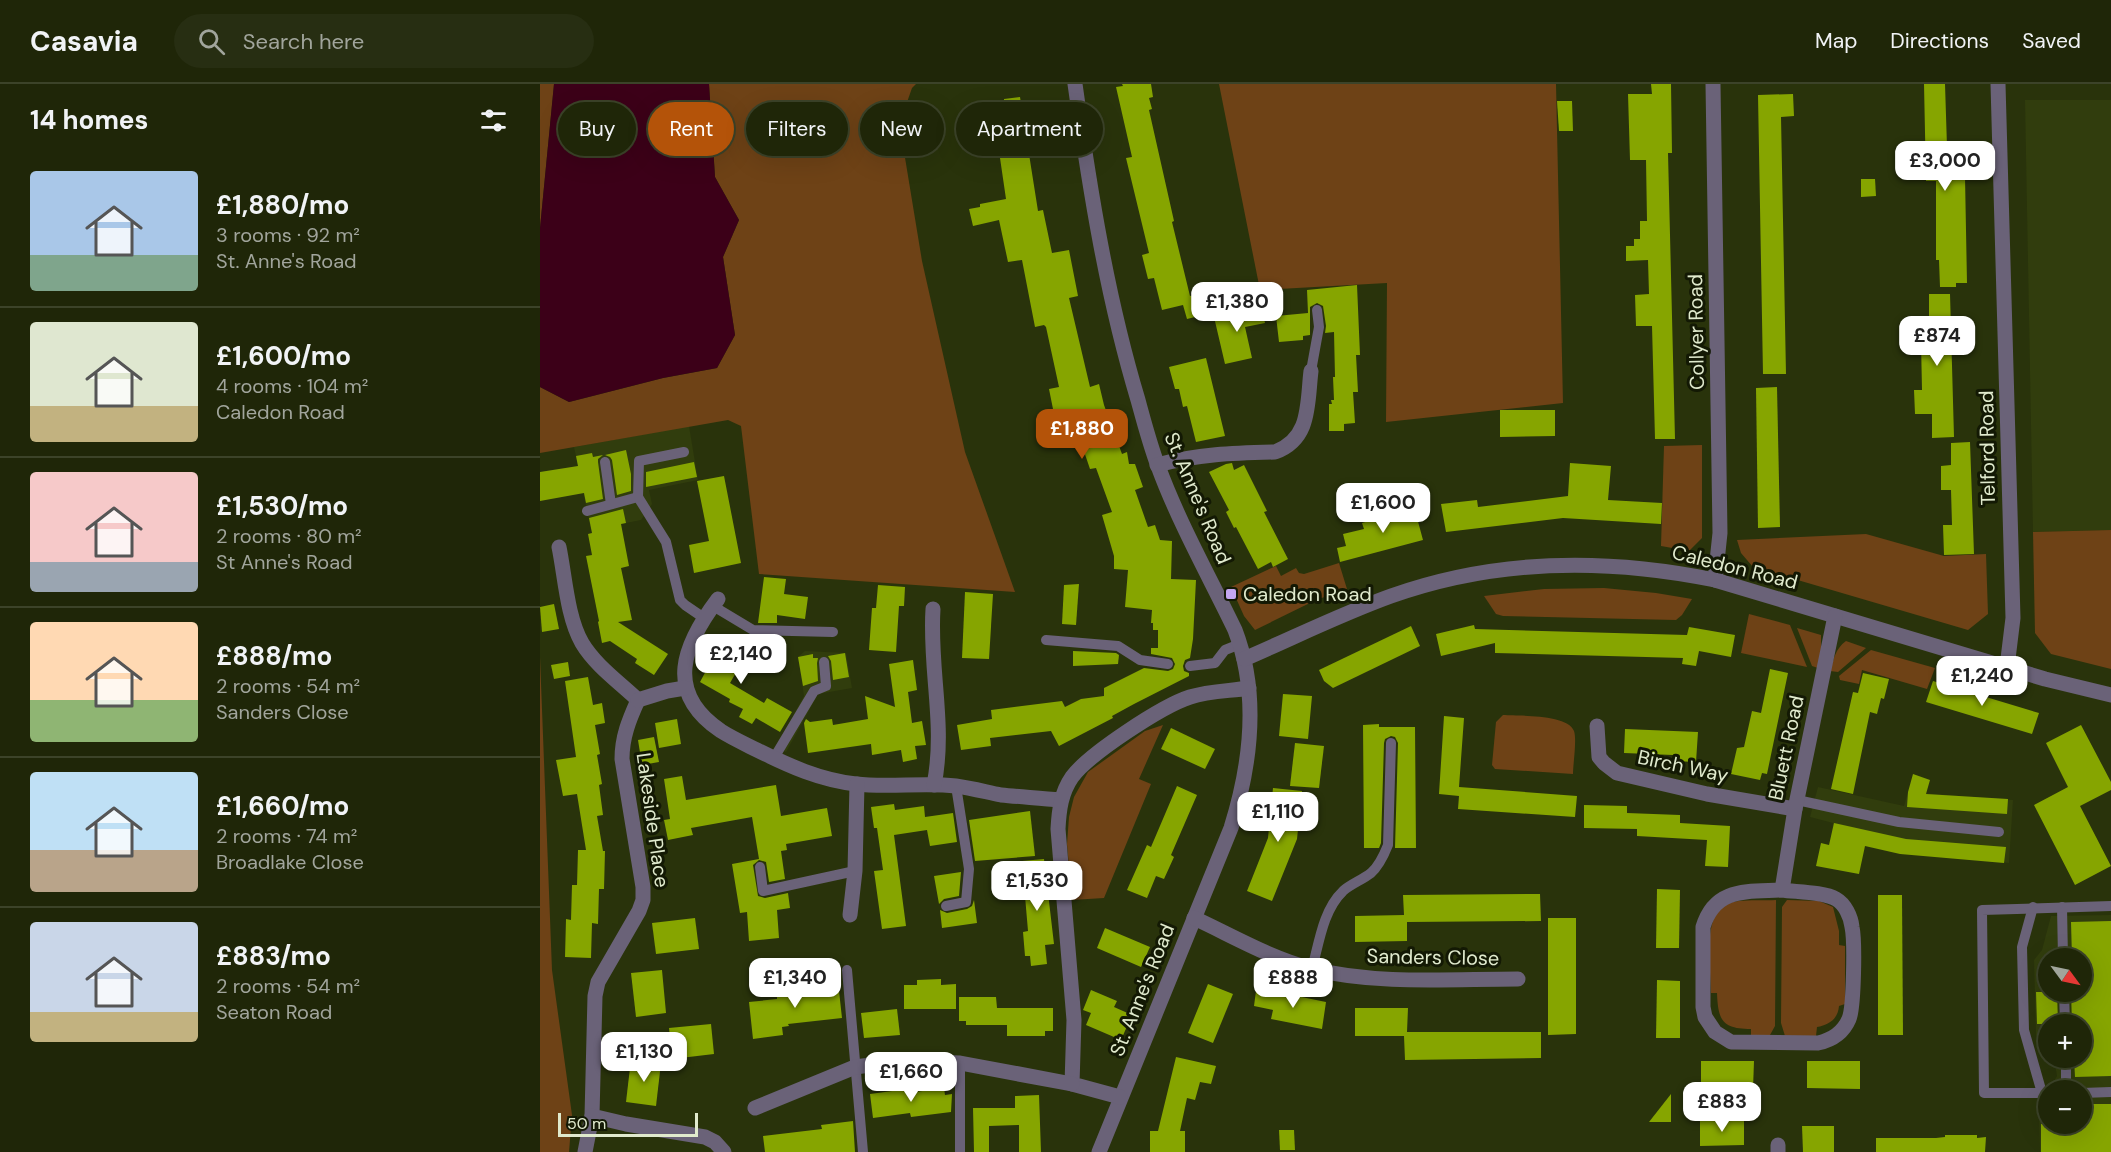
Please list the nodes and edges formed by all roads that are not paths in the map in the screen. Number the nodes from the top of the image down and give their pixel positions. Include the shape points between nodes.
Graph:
1 (1075, 84) edge
2 (1713, 84) edge
3 (1998, 84) edge
4 (1317, 310) dead end
5 (1311, 371) joint
6 (684, 452) dead end
7 (605, 462) dead end
8 (1157, 465) junction
9 (638, 498) junction
10 (611, 504) junction
11 (587, 510) dead end
12 (559, 547) dead end
13 (1715, 580) junction
14 (712, 608) junction
15 (933, 609) dead end
16 (1835, 616) junction
17 (833, 632) dead end
18 (1046, 640) dead end
19 (1242, 651) junction
20 (824, 662) dead end
21 (1168, 664) dead end
22 (1190, 666) dead end
23 (2007, 668) junction
24 (685, 688) junction
25 (1249, 688) junction
26 (2111, 695) edge
27 (638, 700) junction
28 (1597, 726) dead end
29 (1391, 743) dead end
30 (774, 758) junction
31 (857, 784) junction
32 (934, 785) junction
33 (956, 786) junction
34 (1060, 800) junction
35 (1796, 805) junction
36 (1999, 832) dead end
37 (760, 867) dead end
38 (855, 871) junction
39 (1782, 890) junction
40 (946, 906) dead end
41 (2111, 906) edge
42 (2033, 907) junction
43 (2062, 907) junction
44 (850, 915) dead end
45 (1194, 918) junction
46 (2063, 948) edge
47 (1312, 969) junction
48 (847, 970) dead end
49 (1518, 979) dead end
50 (960, 1063) junction
51 (855, 1067) junction
52 (2041, 1080) edge
53 (1072, 1084) junction
54 (2111, 1092) edge
55 (2038, 1093) edge
56 (2092, 1093) edge
57 (1120, 1097) junction
58 (754, 1108) dead end
59 (592, 1116) junction
60 (585, 1152) edge
61 (724, 1152) edge
62 (863, 1152) edge
63 (960, 1152) edge
64 (1099, 1152) edge

1 - 8 street, St. Anne's Road via 1109,288
2 - 13 street, Collyer Road via 1720,532
3 - 23 street, Telford Road via 2013,618
4 - 5 lane via 1319,327
5 - 8 street via 1302,429 1284,449 1184,457
6 - 9 lane via 639,461
7 - 10 lane
8 - 19 street, St. Anne's Road
9 - 10 lane
9 - 14 lane via 666,542 680,600 685,606
10 - 11 lane
12 - 27 street via 574,626 582,643
13 - 16 street, Caledon Road
13 - 19 street, Caledon Road via 1668,570 1598,565 1479,573 1391,596
14 - 17 lane via 753,630
14 - 24 street via 687,651
15 - 32 street via 931,638 939,728
16 - 23 street, Caledon Road
16 - 35 street, Bluett Road
18 - 21 lane via 1118,646 1140,660
19 - 22 lane via 1225,650 1215,663
19 - 25 street, St. Anne's Road
20 - 30 lane via 826,686 814,691
23 - 26 street, Caledon Road
24 - 27 street
24 - 30 street via 714,727
25 - 34 street via 1189,697 1139,723 1082,766
25 - 45 street, St. Anne's Road via 1248,759 1243,790
27 - 59 street, Lakeside Place via 625,732 622,759 643,900 598,982
28 - 35 street, Birch Way via 1599,757 1617,773 1707,794
29 - 47 lane via 1388,845 1372,872 1333,903
30 - 31 street via 822,778
31 - 32 street
31 - 38 street
32 - 33 street
33 - 34 street
33 - 40 lane via 969,870 966,902
34 - 53 street via 1058,829 1074,1020
35 - 36 lane via 1899,822
35 - 39 street, Bluett Road
37 - 38 lane via 763,891
38 - 44 street
39 - 39 street via 1826,896 1845,908 1852,927 1850,1018 1829,1041 1731,1042 1715,1032 1705,1017 1702,927 1717,901 1739,893
41 - 43 lane
42 - 43 lane
42 - 52 lane via 2022,947 2024,1030
42 - 55 lane via 1982,910 1984,1094
43 - 46 lane
45 - 47 street, Sanders Close via 1256,949
45 - 57 street, St. Anne's Road
47 - 49 street, Sanders Close via 1361,978
48 - 51 lane
50 - 51 street via 902,1061
50 - 53 street
50 - 63 lane
51 - 58 street
51 - 62 lane
53 - 57 street
54 - 56 lane
57 - 64 street, St. Anne's Road
59 - 60 street
59 - 61 street via 705,1137

